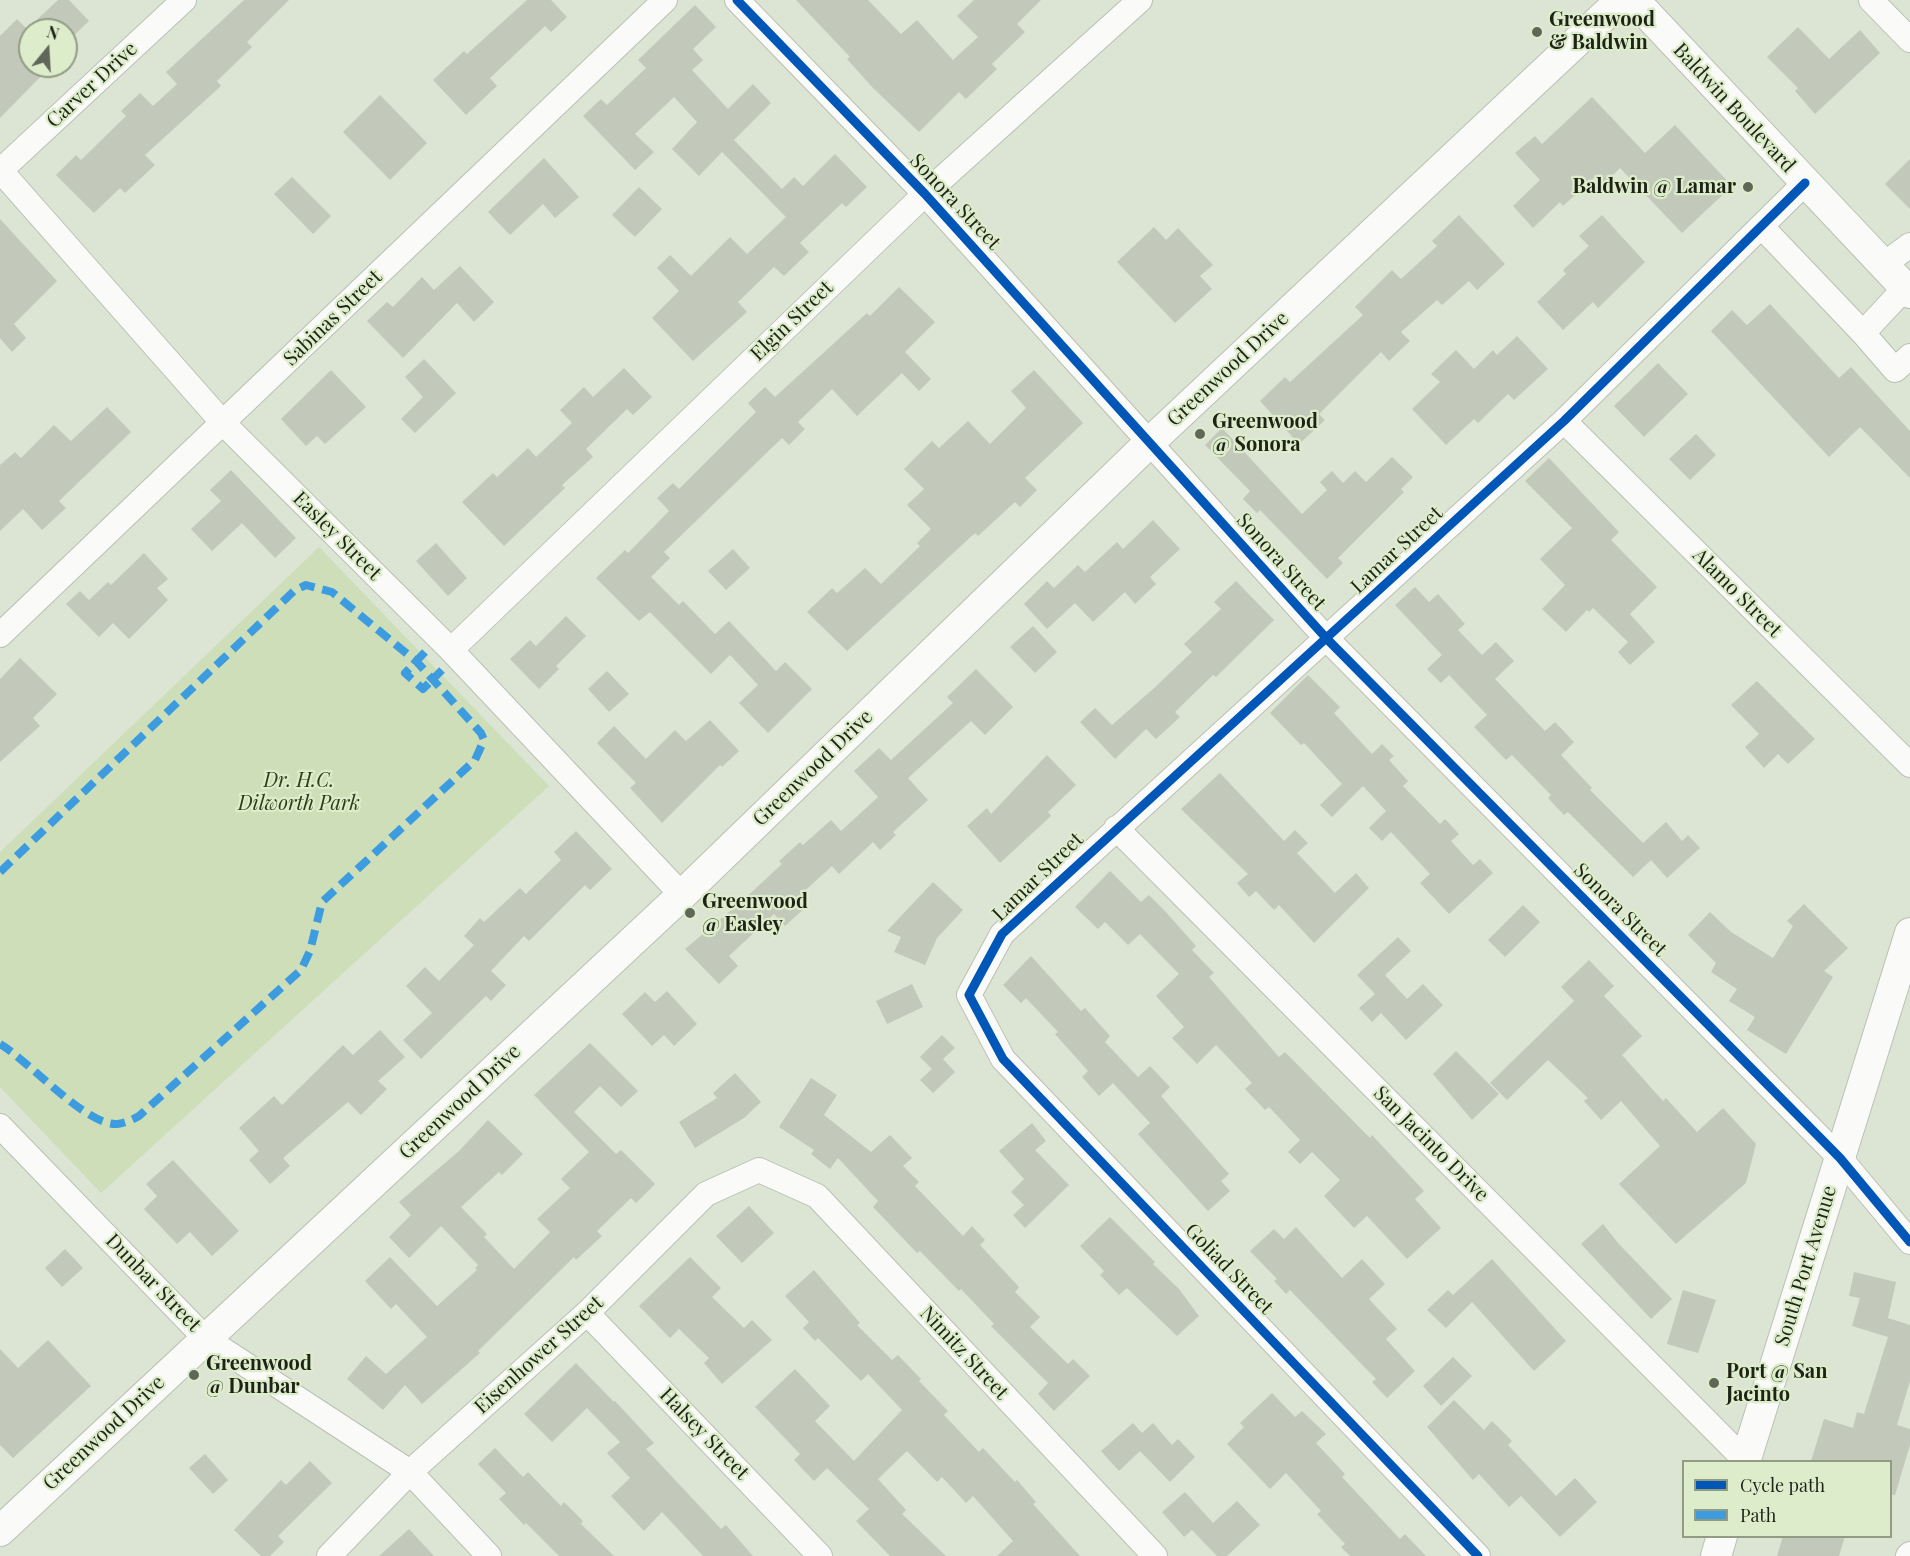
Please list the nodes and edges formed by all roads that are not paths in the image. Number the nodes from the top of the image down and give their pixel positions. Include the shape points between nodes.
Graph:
1 (184, 0) edge
2 (665, 0) edge
3 (737, 0) edge
4 (1140, 0) edge
5 (1621, 0) edge
6 (1634, 0) edge
7 (1871, 0) edge
8 (1910, 40) edge
9 (0, 170) edge
10 (1805, 183) junction
11 (925, 194) junction
12 (1762, 226) junction
13 (1910, 245) edge
14 (1883, 265) junction
15 (1908, 290) edge
16 (1863, 333) junction
17 (1910, 356) edge
18 (1564, 421) junction
19 (223, 423) junction
20 (1149, 443) junction
21 (0, 635) edge
22 (1327, 639) junction
23 (451, 650) junction
24 (1910, 765) edge
25 (1116, 828) junction
26 (682, 895) junction
27 (1907, 951) edge
28 (969, 995) joint
29 (0, 1126) edge
30 (1840, 1158) junction
31 (759, 1170) joint
32 (1910, 1242) edge
33 (587, 1312) junction
34 (205, 1338) junction
35 (1745, 1460) edge
36 (1746, 1460) edge
37 (410, 1472) junction
38 (0, 1531) edge
39 (1721, 1538) edge
40 (329, 1556) edge
41 (489, 1556) edge
42 (820, 1556) edge
43 (1155, 1556) edge
44 (1478, 1556) edge
45 (1716, 1556) edge

1 - 9 street, Carver Drive
2 - 19 street, Sabinas Street
3 - 11 street, Sonora Street
4 - 11 street, Elgin Street
5 - 20 main road, Greenwood Drive
6 - 10 main road, Baldwin Boulevard
7 - 8 street
9 - 19 street, Easley Street
10 - 12 street, Lamar Street
10 - 14 main road, Baldwin Boulevard
11 - 20 street, Sonora Street
11 - 23 street, Elgin Street
12 - 16 street
12 - 18 street, Lamar Street
13 - 14 street
14 - 15 main road, Baldwin Boulevard
15 - 16 street
16 - 17 street via 1895,370
18 - 22 street, Lamar Street
18 - 24 street, Alamo Street
19 - 21 street, Sabinas Street
19 - 23 street, Easley Street
20 - 22 street, Sonora Street
20 - 26 main road, Greenwood Drive
22 - 25 street, Lamar Street
22 - 30 street, Sonora Street
23 - 26 street, Easley Street
25 - 28 street, Lamar Street via 1002,934
25 - 35 street, San Jacinto Drive
26 - 34 main road, Greenwood Drive
27 - 30 main road, South Port Avenue
28 - 44 street, Goliad Street via 1003,1059
29 - 34 street, Dunbar Street
30 - 32 street, Sonora Street
30 - 36 main road, South Port Avenue
31 - 33 street, Eisenhower Street via 706,1194
31 - 43 street, Nimitz Street via 817,1196
33 - 37 street, Eisenhower Street
33 - 42 street, Halsey Street
34 - 37 street, Dunbar Street
34 - 38 main road, Greenwood Drive
37 - 40 street, Eisenhower Street
37 - 41 street, Dunbar Street
39 - 45 main road

